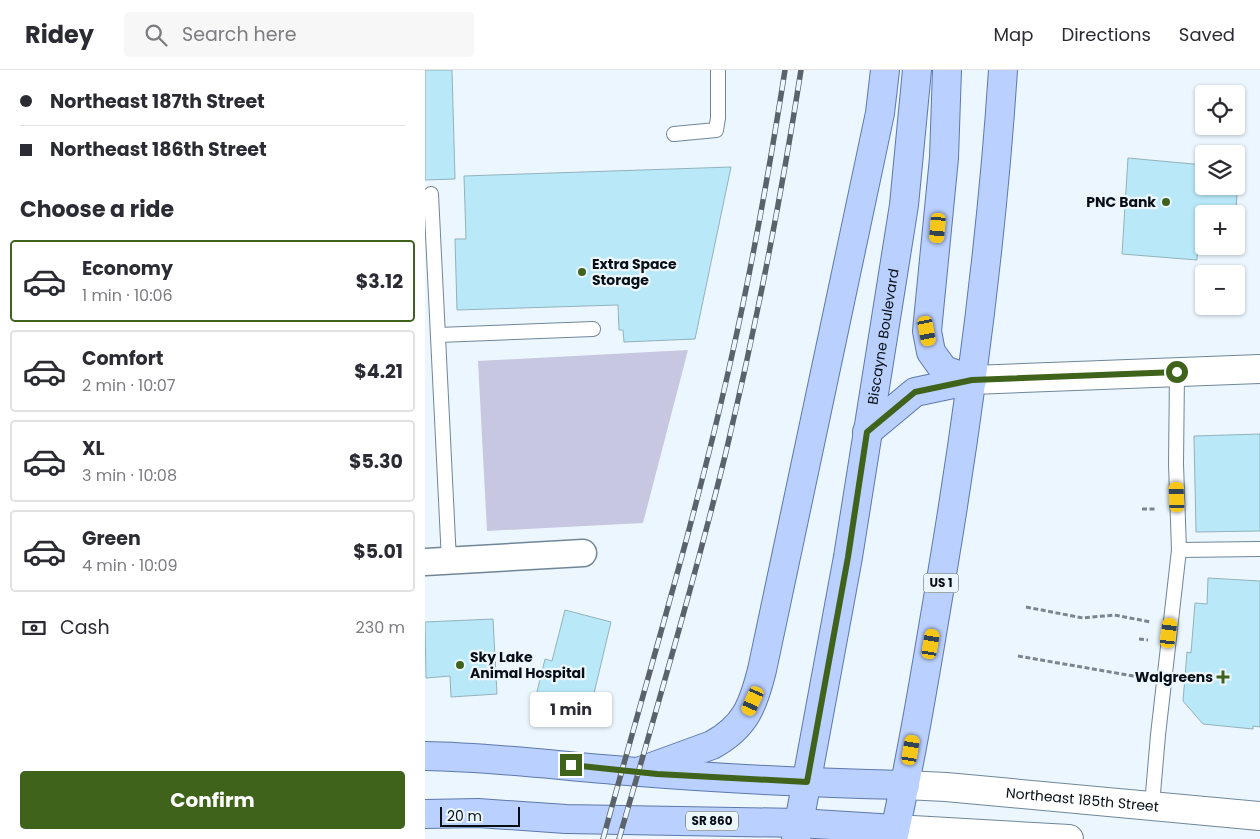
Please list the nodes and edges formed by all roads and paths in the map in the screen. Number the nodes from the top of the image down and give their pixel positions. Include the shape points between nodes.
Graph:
1 (718, 70) edge
2 (885, 70) edge
3 (917, 70) edge
4 (947, 70) edge
5 (1003, 70) edge
6 (674, 134) dead end
7 (431, 194) dead end
8 (593, 328) dead end
9 (438, 335) junction
10 (1260, 369) edge
11 (1177, 372) junction
12 (972, 380) junction
13 (867, 432) junction
14 (1260, 549) edge
15 (1179, 550) junction
16 (583, 553) dead end
17 (437, 562) edge
18 (1026, 607) dead end
19 (1171, 622) junction
20 (1017, 656) dead end
21 (1164, 678) junction
22 (425, 756) edge
23 (638, 772) junction
24 (807, 782) junction
25 (905, 785) junction
26 (1152, 805) junction
27 (425, 814) edge
28 (1260, 816) edge
29 (625, 820) junction
30 (797, 831) edge
31 (894, 834) edge
32 (666, 839) edge
33 (1069, 839) edge

1 - 6 lane via 719,118 716,130
2 - 23 main road via 880,113 753,701 741,723 712,746
3 - 13 main road, Biscayne Boulevard via 904,205
4 - 12 main road via 945,158 927,331 931,352 944,370
5 - 12 main road, US 1
7 - 9 lane
8 - 9 lane
9 - 17 lane
10 - 11 street
11 - 12 street
11 - 15 lane
12 - 13 main road via 915,392
12 - 25 main road, US 1
13 - 24 main road, Biscayne Boulevard
14 - 15 lane
15 - 19 lane
16 - 17 street
18 - 19 path via 1083,618 1114,615 1160,624
19 - 21 lane
20 - 21 path
21 - 26 lane
22 - 23 main road
23 - 24 main road
24 - 25 main road
24 - 30 main road, Biscayne Boulevard
25 - 26 street, Northeast 185th Street
25 - 31 main road, US 1
26 - 28 street, Northeast 185th Street
27 - 29 main road, SR 860 via 478,813
29 - 30 main road, SR 860
29 - 32 main road
30 - 31 main road, SR 860
31 - 33 street

